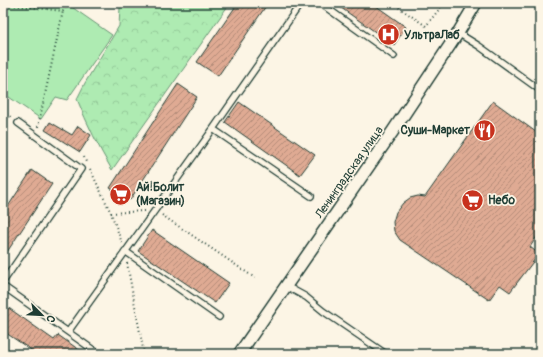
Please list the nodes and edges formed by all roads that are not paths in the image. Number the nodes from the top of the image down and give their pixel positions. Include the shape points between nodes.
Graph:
1 (301, 3) edge
2 (320, 3) edge
3 (471, 5) edge
4 (458, 33) junction
5 (394, 56) dead end
6 (540, 90) edge
7 (18, 123) dead end
8 (213, 129) junction
9 (311, 196) dead end
10 (125, 251) junction
11 (3, 282) edge
12 (3, 286) edge
13 (286, 286) junction
14 (219, 317) dead end
15 (68, 332) junction
16 (99, 354) edge
17 (239, 354) edge
18 (386, 354) edge

1 - 8 lane
2 - 5 lane
3 - 4 street, Ленинградская улица
4 - 6 lane
4 - 13 street, Ленинградская улица
7 - 11 lane via 81,169
8 - 9 lane
8 - 10 lane
10 - 14 lane
10 - 15 lane
12 - 15 lane
13 - 17 street, Ленинградская улица
13 - 18 lane via 306,297
15 - 16 lane

